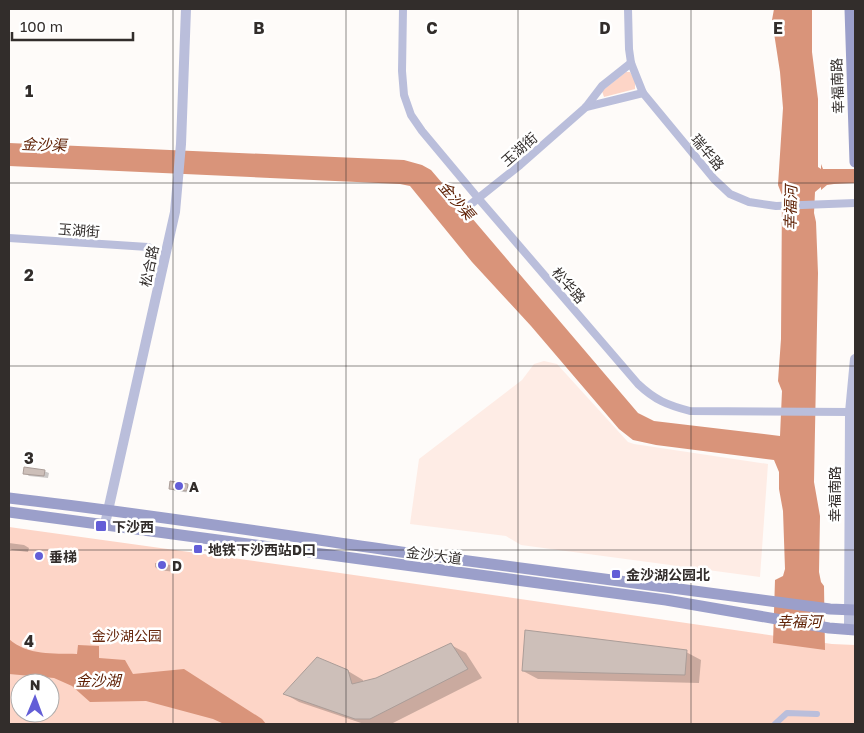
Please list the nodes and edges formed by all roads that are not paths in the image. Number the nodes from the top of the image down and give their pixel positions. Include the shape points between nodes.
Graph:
1 (186, 9) edge
2 (403, 9) edge
3 (628, 9) edge
4 (850, 9) edge
5 (631, 63) junction
6 (643, 93) junction
7 (586, 107) junction
8 (855, 162) edge
9 (478, 198) junction
10 (855, 203) edge
11 (466, 208) dead end
12 (9, 238) edge
13 (148, 247) dead end
14 (855, 359) edge
15 (850, 412) junction
16 (9, 498) edge
17 (108, 509) junction
18 (9, 512) edge
19 (105, 524) junction
20 (852, 610) edge
21 (852, 630) edge
22 (816, 714) dead end
23 (775, 724) edge

1 - 17 street, 松合路 via 175,212
2 - 9 street, 松华路 via 402,71 404,95 411,115
3 - 5 street, 瑞华路
4 - 8 main road, 幸福南路
5 - 6 street, 瑞华路
5 - 7 street, 玉湖街 via 602,86
6 - 7 street, 玉湖街
6 - 10 street, 瑞华路 via 730,194 749,202 776,206
7 - 9 street, 玉湖街
9 - 11 street, 玉湖街
9 - 15 street, 松华路 via 651,396 690,411
12 - 13 street, 玉湖街
14 - 15 street, 幸福南路
15 - 20 street, 幸福南路
16 - 17 main road, 金沙大道
17 - 19 street, 松合路
17 - 20 main road, 金沙大道 via 491,564
18 - 19 main road, 金沙大道
19 - 21 main road, 金沙大道 via 666,600 759,618
20 - 21 street, 幸福南路
22 - 23 street via 787,714

